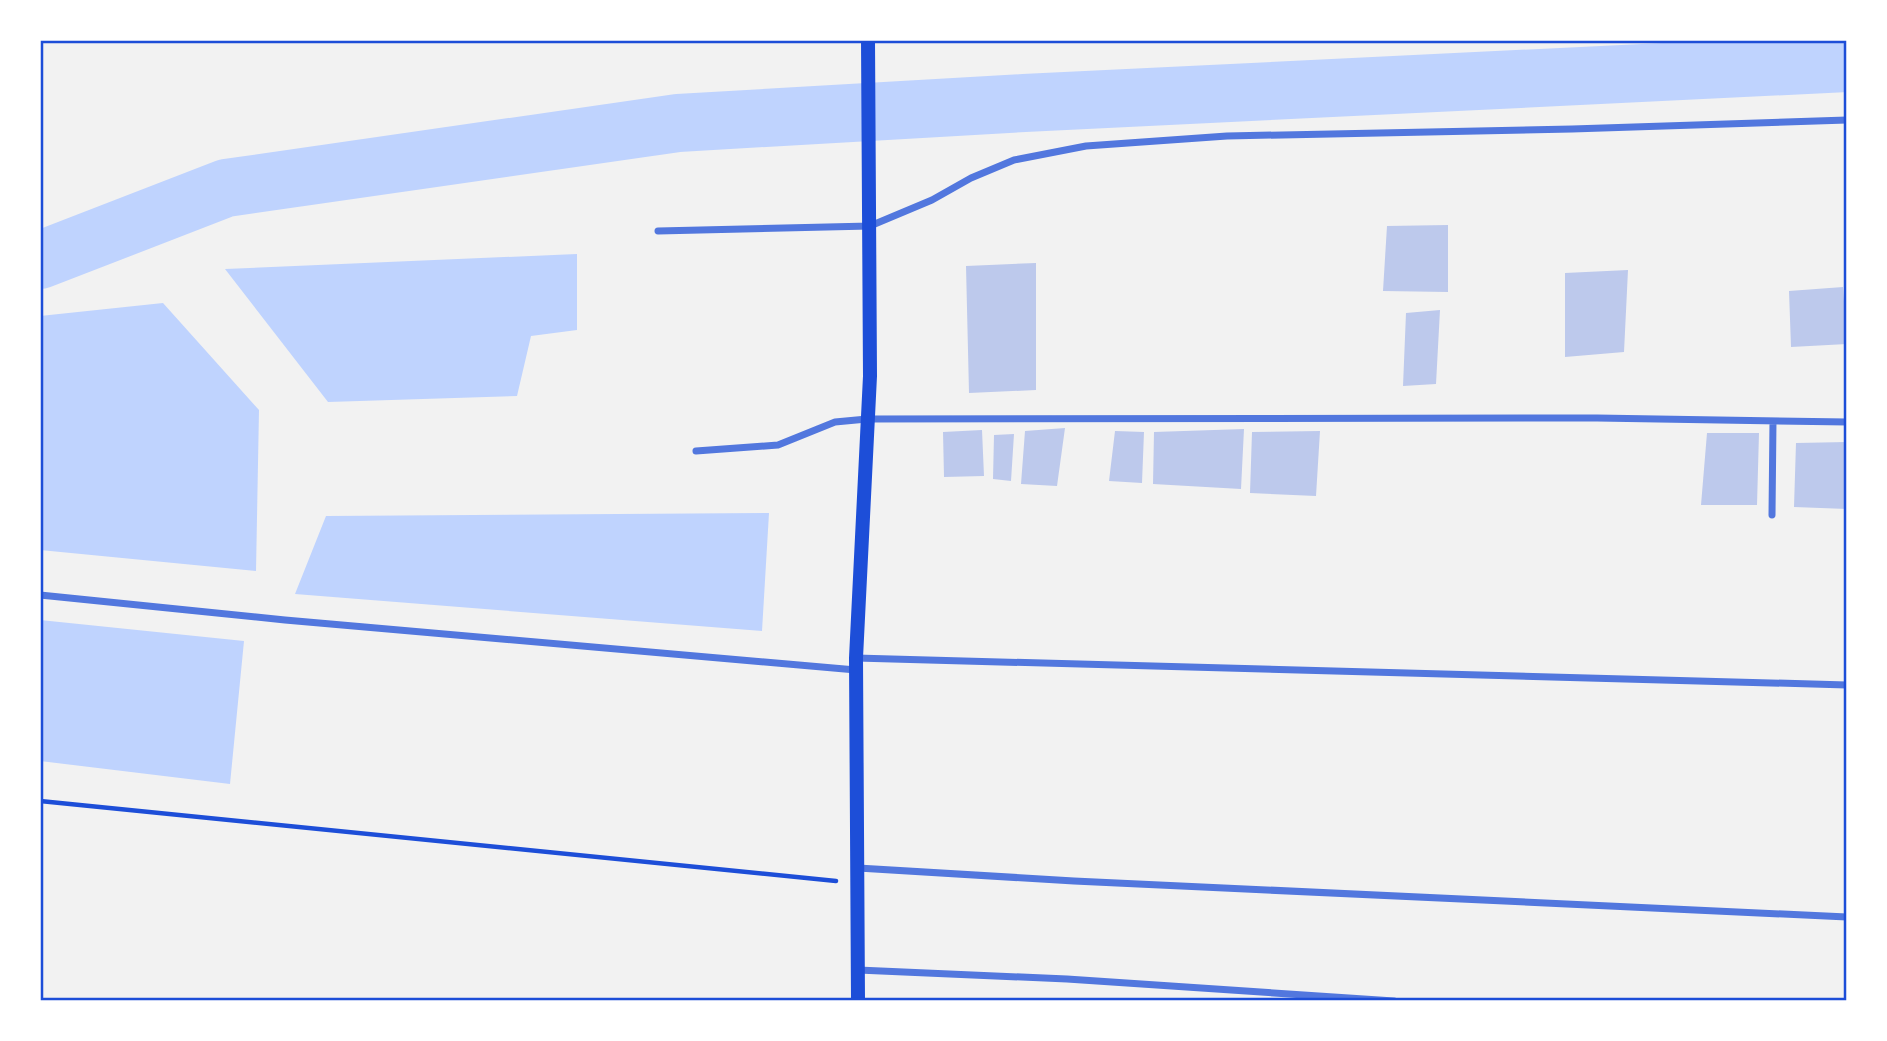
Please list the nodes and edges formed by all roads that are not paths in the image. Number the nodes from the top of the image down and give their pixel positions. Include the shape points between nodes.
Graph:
1 (868, 40) edge
2 (1847, 120) edge
3 (870, 226) junction
4 (659, 231) dead end
5 (867, 419) junction
6 (1773, 421) junction
7 (1847, 422) edge
8 (696, 451) dead end
9 (1772, 515) dead end
10 (40, 595) edge
11 (856, 664) junction
12 (1847, 685) edge
13 (858, 868) junction
14 (1847, 917) edge
15 (858, 970) junction
16 (858, 1001) edge
17 (1394, 1001) edge

1 - 3 main road
2 - 3 street via 1227,136 1086,146 1014,160
3 - 4 street
3 - 5 main road
5 - 6 street
5 - 8 street via 835,422 779,445
5 - 11 main road
6 - 7 street
6 - 9 street
10 - 11 street via 285,620
11 - 12 street
11 - 13 main road
13 - 14 street
13 - 15 main road
15 - 16 main road
15 - 17 street

